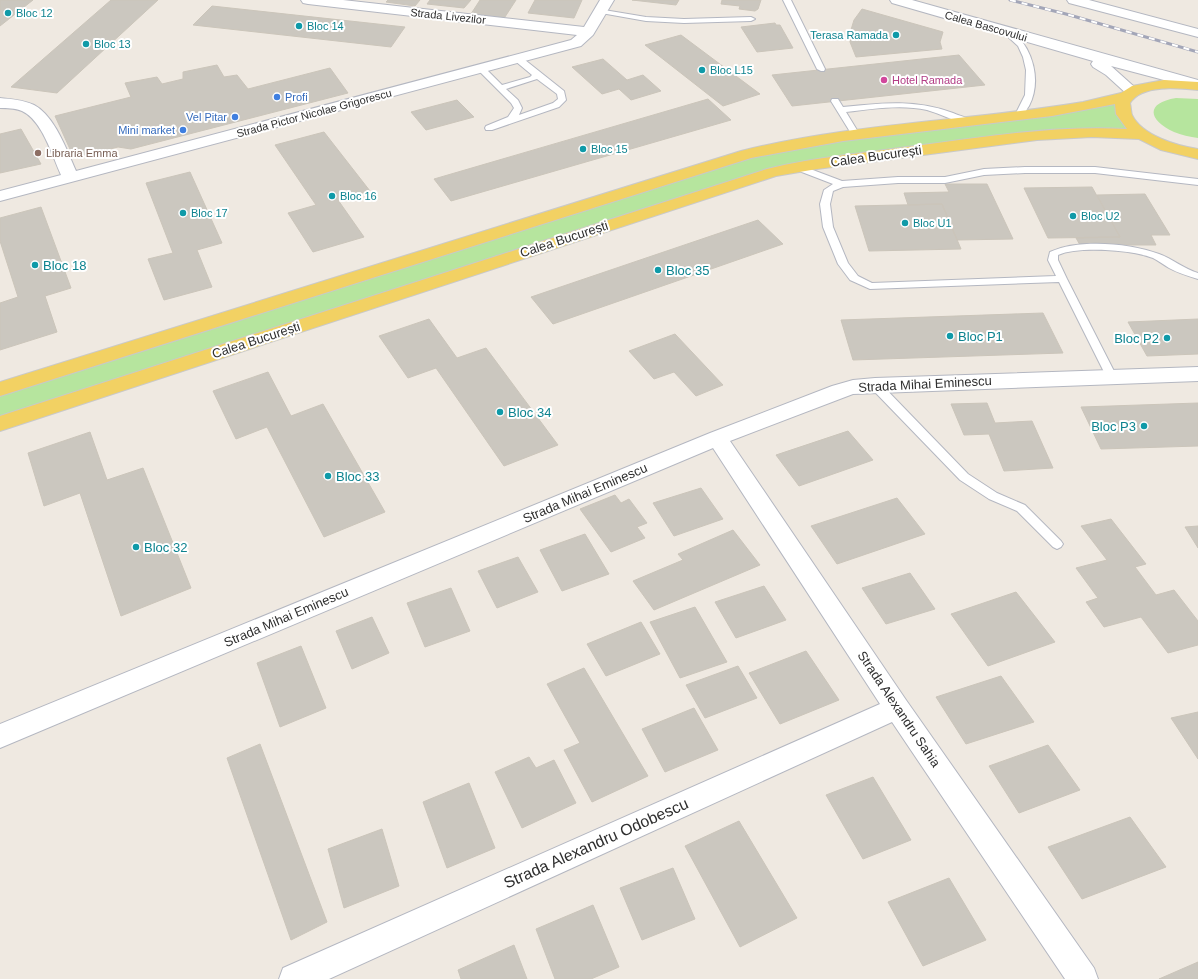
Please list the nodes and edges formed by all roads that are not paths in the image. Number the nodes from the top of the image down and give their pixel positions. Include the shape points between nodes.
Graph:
1 (308, 0) edge
2 (787, 0) edge
3 (897, 0) edge
4 (1074, 0) edge
5 (604, 6) edge
6 (750, 19) dead end
7 (588, 32) junction
8 (1009, 33) junction
9 (1198, 33) edge
10 (519, 41) junction
11 (1052, 45) junction
12 (480, 68) junction
13 (821, 69) dead end
14 (537, 75) junction
15 (1198, 86) edge
16 (501, 88) junction
17 (1131, 94) junction
18 (835, 101) dead end
19 (0, 103) edge
20 (841, 110) junction
21 (1019, 115) junction
22 (511, 120) junction
23 (968, 122) junction
24 (489, 128) dead end
25 (856, 135) junction
26 (1144, 135) junction
27 (1198, 154) edge
28 (797, 167) junction
29 (71, 178) junction
30 (1198, 182) edge
31 (840, 184) junction
32 (0, 196) edge
33 (1198, 276) edge
34 (1062, 279) junction
35 (1198, 374) edge
36 (1112, 377) junction
37 (874, 385) junction
38 (0, 389) edge
39 (0, 424) edge
40 (717, 438) junction
41 (1057, 544) dead end
42 (898, 708) junction
43 (0, 736) edge
44 (294, 979) edge
45 (1083, 979) edge

1 - 10 street, Strada Livezilor
2 - 13 lane
3 - 8 street, Calea Bascovului
4 - 9 street
5 - 6 lane via 646,19
5 - 7 street, Strada Pictor Nicolae Grigorescu
7 - 10 street, Strada Livezilor
7 - 10 street, Strada Pictor Nicolae Grigorescu via 576,43
8 - 11 street, Calea Bascovului
8 - 21 lane via 1022,46 1028,66 1029,93
10 - 12 street, Strada Pictor Nicolae Grigorescu
10 - 14 lane
11 - 15 street, Calea Bascovului
11 - 17 street, Calea Bascovului via 1111,72
12 - 16 lane
12 - 29 street, Strada Pictor Nicolae Grigorescu
14 - 16 lane via 533,79
14 - 22 lane via 561,93 562,100 556,105
15 - 17 main road, Calea București via 1164,84 1142,88
16 - 22 lane via 518,108
17 - 21 main road, Calea București via 1086,107
17 - 26 main road via 1123,107 1124,114 1130,124
18 - 20 lane
19 - 29 street via 33,110 44,121
20 - 23 lane via 884,105 913,106
20 - 25 lane
21 - 23 main road, Calea București
22 - 24 lane
23 - 25 main road, Calea București
25 - 38 main road, Calea București via 747,154
26 - 27 main road via 1166,146
26 - 28 main road, Calea București via 1064,132
28 - 31 lane
28 - 39 main road, Calea București via 752,178
29 - 32 street, Strada Pictor Nicolae Grigorescu
30 - 31 lane via 1095,170 1053,170 984,172 938,181 898,180
31 - 34 lane via 829,190 825,204 828,227 843,264 854,278 870,286
33 - 34 lane via 1157,257 1134,250 1074,248 1059,250 1053,254 1053,260
34 - 36 lane
35 - 36 street, Strada Mihai Eminescu
36 - 37 street, Strada Mihai Eminescu
37 - 40 street, Strada Mihai Eminescu via 839,391
37 - 41 lane via 964,477 993,496 1021,508
40 - 42 street, Strada Alexandru Sahia
40 - 43 street, Strada Mihai Eminescu
42 - 44 street, Strada Alexandru Odobescu
42 - 45 street, Strada Alexandru Sahia

